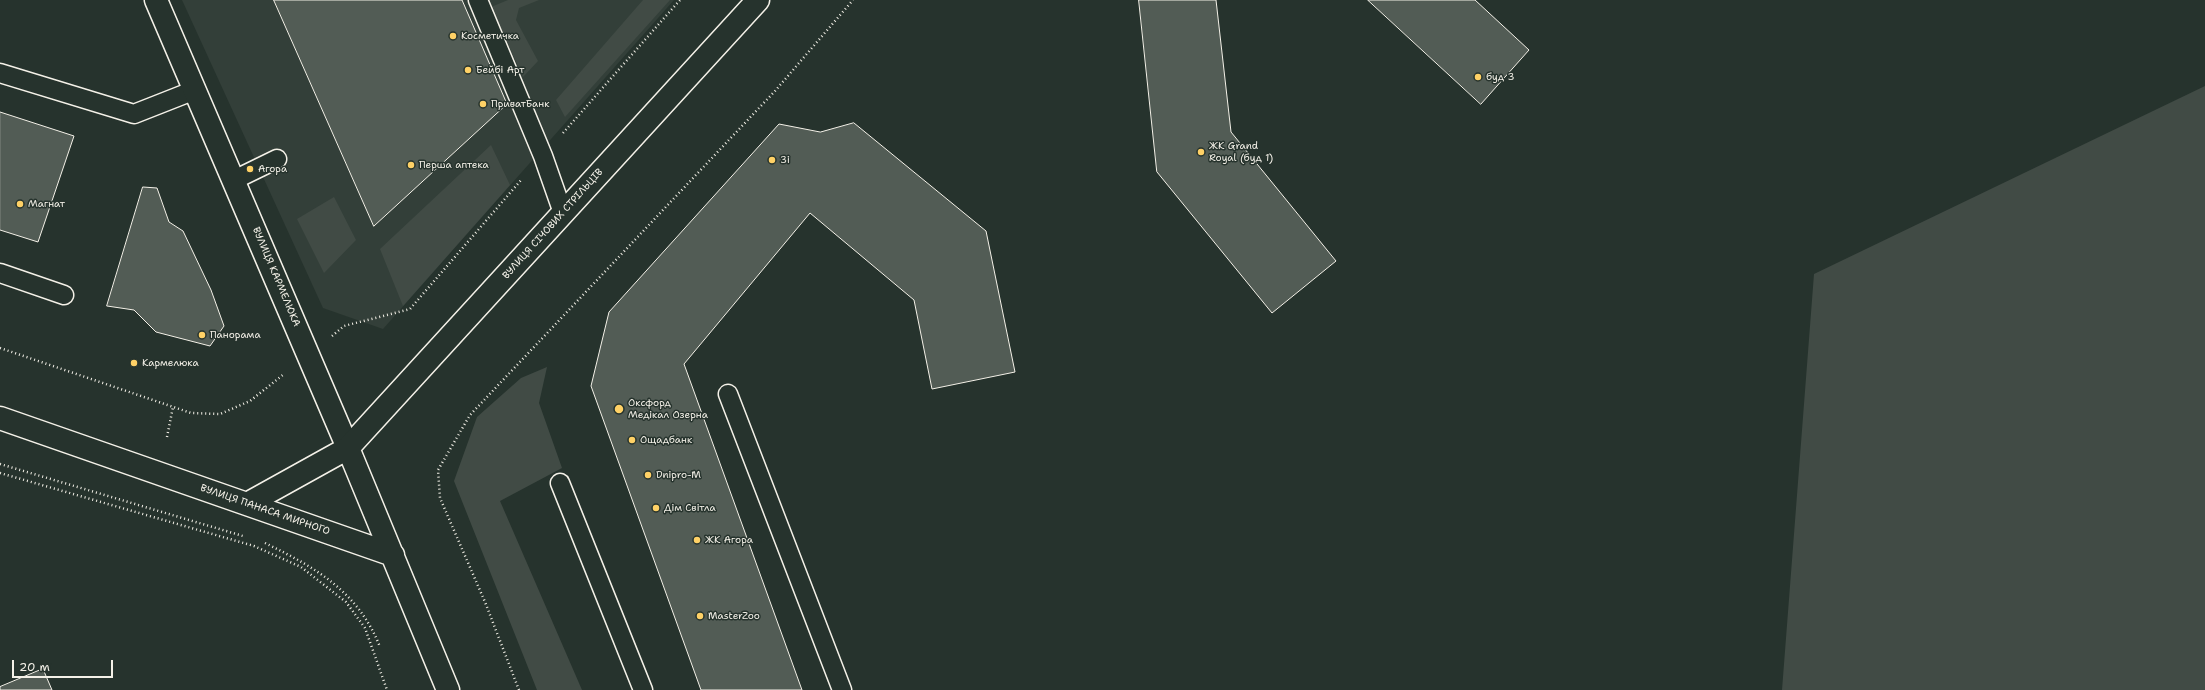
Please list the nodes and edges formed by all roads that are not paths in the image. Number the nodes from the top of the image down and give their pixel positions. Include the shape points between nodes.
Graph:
1 (156, 0) edge
2 (478, 0) edge
3 (758, 0) edge
4 (0, 73) edge
5 (195, 90) junction
6 (277, 159) dead end
7 (234, 180) junction
8 (563, 213) junction
9 (0, 273) edge
10 (64, 295) dead end
11 (728, 394) dead end
12 (0, 418) edge
13 (348, 448) junction
14 (560, 483) dead end
15 (247, 504) junction
16 (393, 555) junction
17 (448, 690) edge
18 (644, 690) edge
19 (842, 690) edge

1 - 5 street, ВУЛИЦЯ КАРМЕЛЮКА
2 - 8 lane via 543,156
3 - 8 street, ВУЛИЦЯ СІЧОВИХ СТРІЛЬЦІВ
4 - 5 lane via 134,114
5 - 7 street, ВУЛИЦЯ КАРМЕЛЮКА
6 - 7 lane
7 - 13 street, ВУЛИЦЯ КАРМЕЛЮКА
8 - 13 street, ВУЛИЦЯ СІЧОВИХ СТРІЛЬЦІВ
9 - 10 lane
11 - 19 lane
12 - 15 street, ВУЛИЦЯ ПАНАСА МИРНОГО
13 - 15 street, ВУЛИЦЯ СІЧОВИХ СТРІЛЬЦІВ
13 - 16 street, ВУЛИЦЯ КАРМЕЛЮКА
14 - 18 lane
15 - 16 street, ВУЛИЦЯ ПАНАСА МИРНОГО
16 - 17 street

